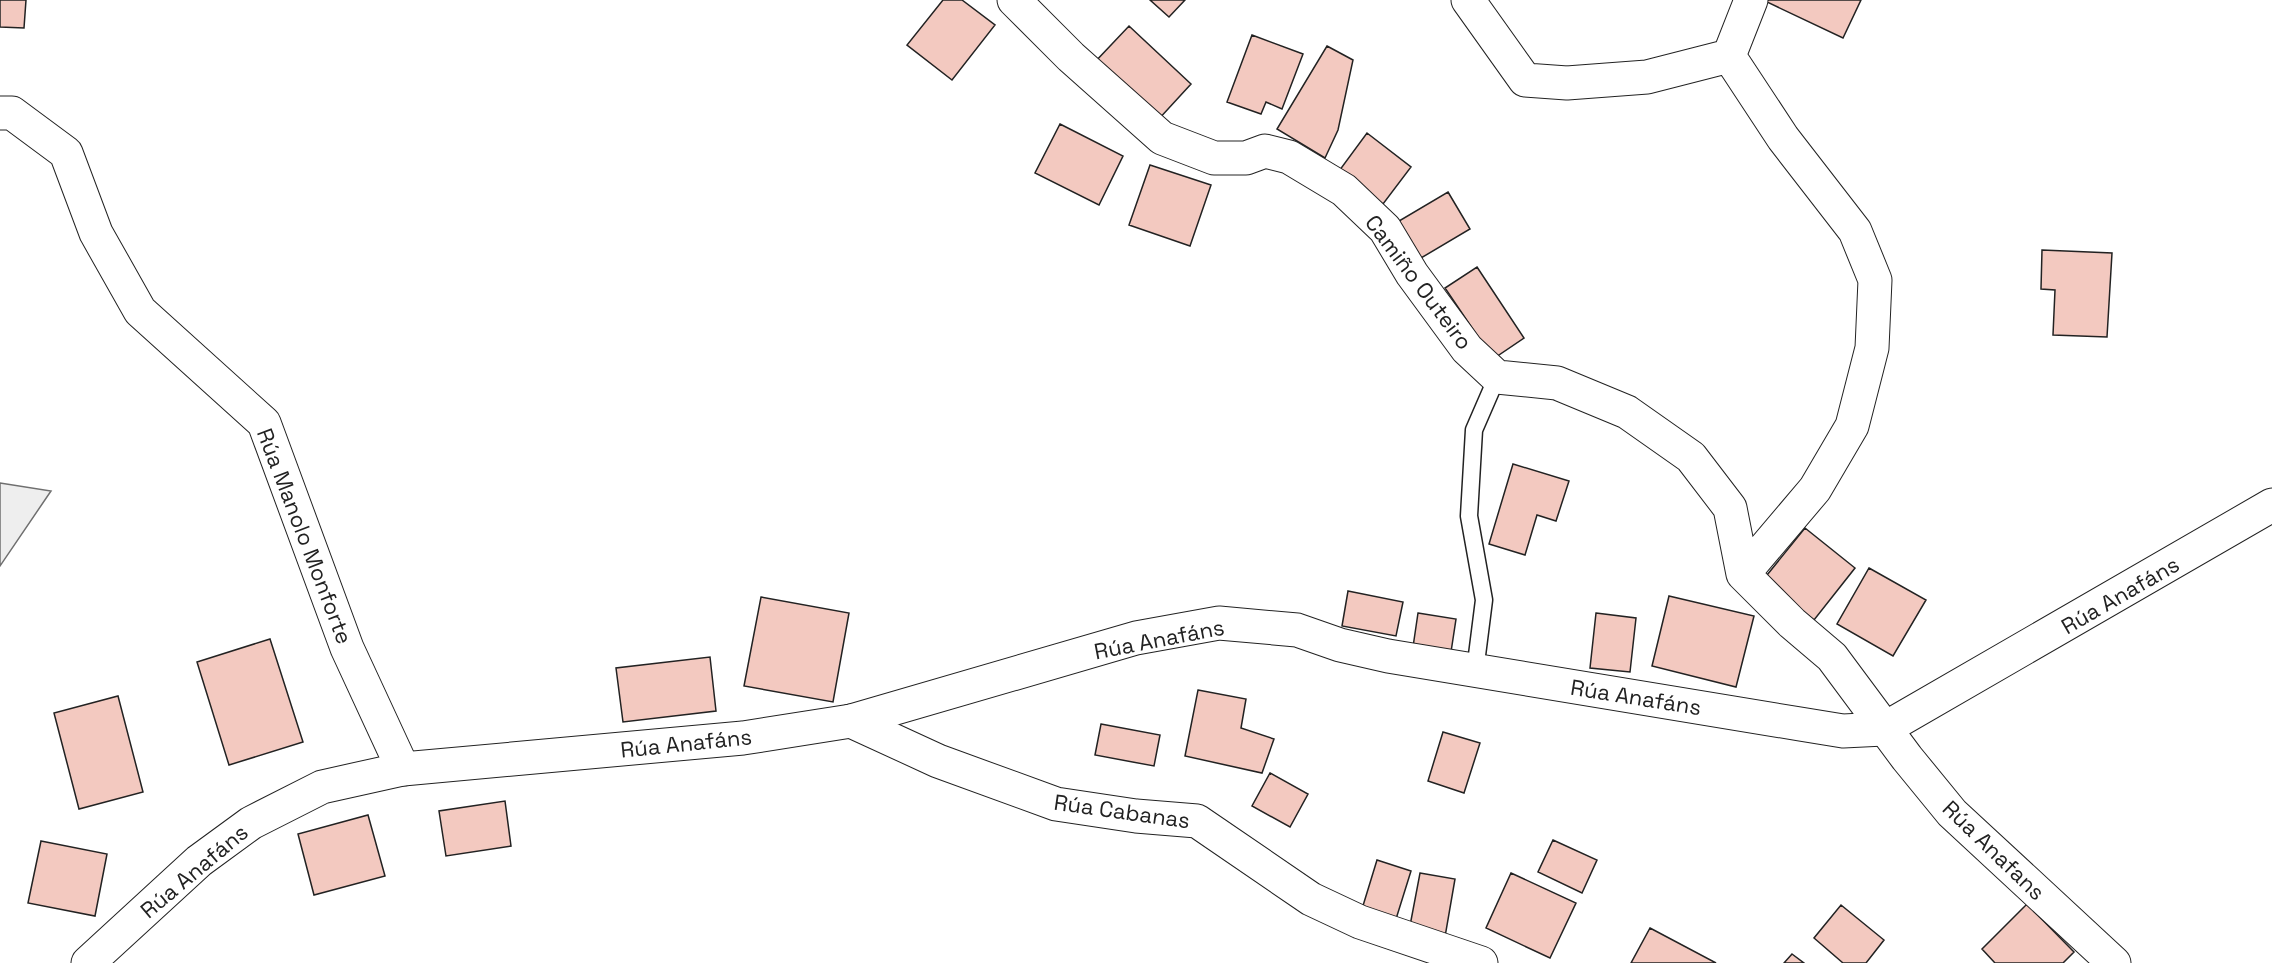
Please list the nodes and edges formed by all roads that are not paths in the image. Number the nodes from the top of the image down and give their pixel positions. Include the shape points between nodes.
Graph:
1 (1014, 0) edge
2 (1468, 0) edge
3 (1751, 0) edge
4 (1729, 56) junction
5 (0, 113) edge
6 (1497, 377) junction
7 (2272, 505) edge
8 (1743, 574) junction
9 (1475, 671) junction
10 (851, 721) junction
11 (1884, 729) junction
12 (404, 769) junction
13 (88, 963) edge
14 (1481, 963) edge
15 (2114, 963) edge

1 - 6 street, Camiño Outeiro via 1162,138 1214,158 1246,158 1265,151 1289,157 1344,190 1385,229 1412,274 1467,349
2 - 4 street via 1525,80 1567,83 1647,77
3 - 4 street
4 - 8 street via 1783,138 1856,231 1875,280 1872,348 1852,426 1815,489
5 - 12 street, Rúa Manolo Monforte via 12,113 66,153 96,233 140,312 264,423 347,648
6 - 8 street via 1557,383 1627,412 1691,458 1730,508
6 - 9 lane via 1474,430 1469,516 1484,600
7 - 11 street, Rúa Anafáns
8 - 11 street via 1832,657
9 - 10 street, Rúa Anafáns via 1340,645 1297,630 1219,623 1136,638
9 - 11 street, Rúa Anafáns via 1843,731
10 - 12 street, Rúa Anafáns via 743,738
10 - 14 street, Rúa Cabanas via 938,761 1056,804 1197,821 1311,899 1360,922
11 - 15 street, Rúa Anafans via 1952,813
12 - 13 street, Rúa Anafáns via 322,787 250,823 200,861

